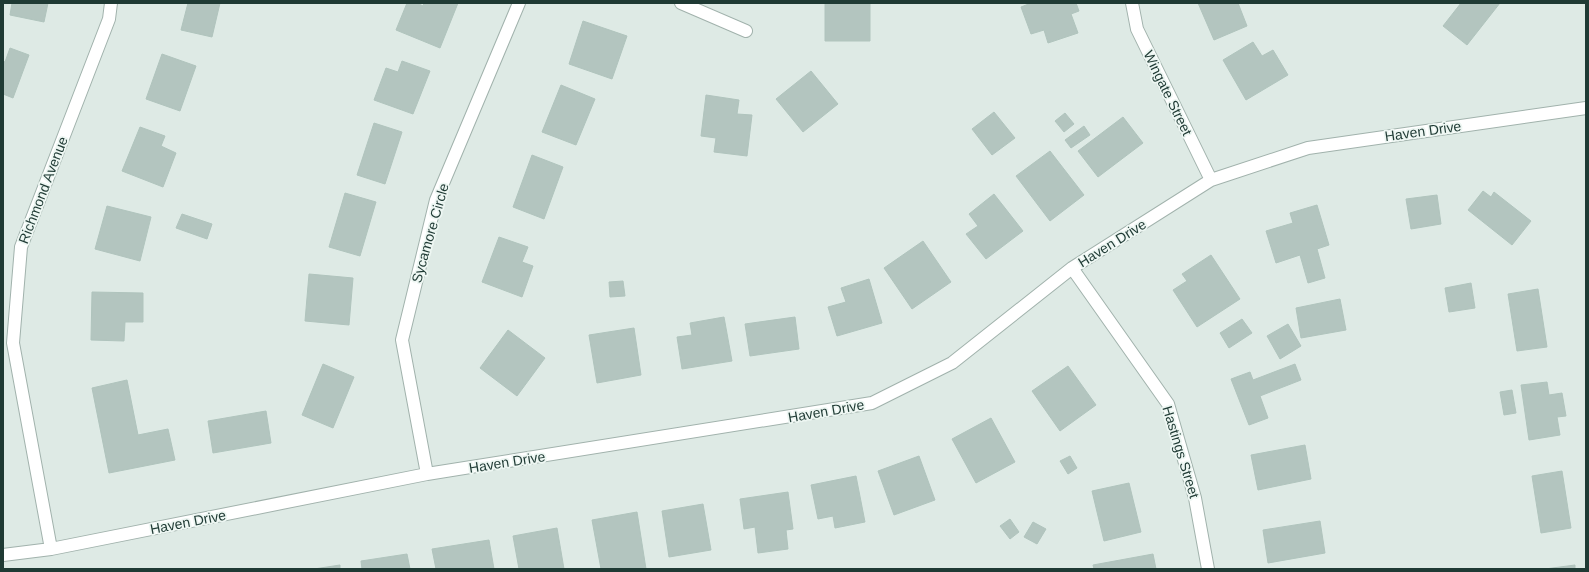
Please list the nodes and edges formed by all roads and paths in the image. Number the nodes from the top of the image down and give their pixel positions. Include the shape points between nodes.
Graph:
1 (111, 3) edge
2 (519, 3) edge
3 (682, 3) edge
4 (1132, 3) edge
5 (746, 31) dead end
6 (1586, 108) edge
7 (1211, 180) junction
8 (1072, 268) junction
9 (427, 474) junction
10 (51, 549) junction
11 (3, 555) edge
12 (1208, 569) edge

1 - 10 street, Richmond Avenue via 109,18 21,247 13,343
2 - 9 street, Sycamore Circle via 436,200 402,340
3 - 5 street
4 - 7 street, Wingate Street via 1137,28
6 - 7 street, Haven Drive via 1308,148
7 - 8 street, Haven Drive
8 - 9 street, Haven Drive via 952,363 872,403
8 - 12 street, Hastings Street via 1168,404 1195,498
9 - 10 street, Haven Drive
10 - 11 street, Haven Drive

